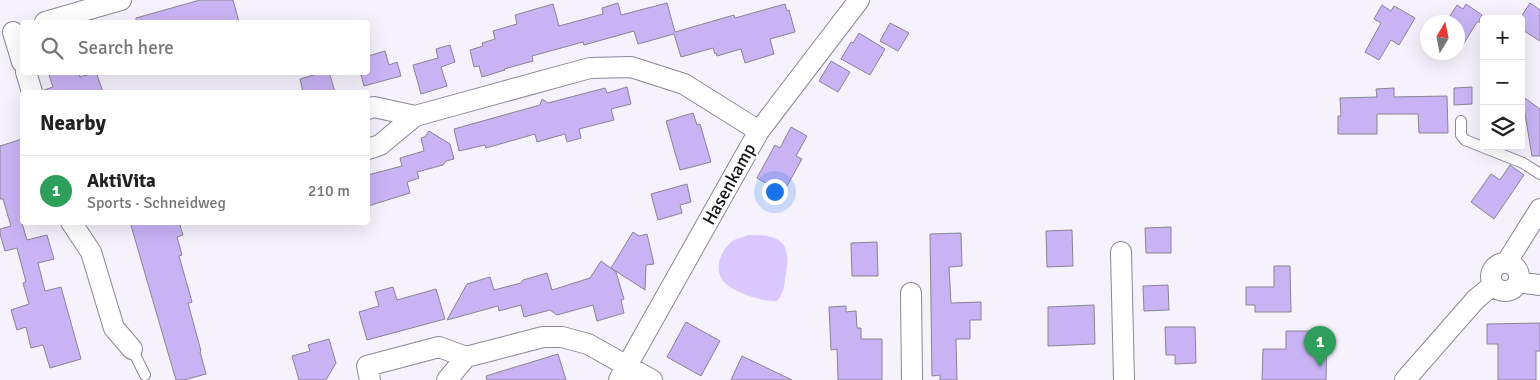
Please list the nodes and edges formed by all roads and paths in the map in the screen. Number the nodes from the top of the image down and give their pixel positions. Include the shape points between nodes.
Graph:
1 (121, 0) edge
2 (859, 0) edge
3 (52, 20) edge
4 (12, 32) edge
5 (20, 56) edge
6 (27, 75) edge
7 (31, 90) edge
8 (370, 108) edge
9 (415, 116) junction
10 (1461, 121) dead end
11 (759, 131) junction
12 (370, 148) edge
13 (1540, 174) edge
14 (1540, 209) edge
15 (73, 225) edge
16 (1121, 252) dead end
17 (1507, 263) junction
18 (1518, 282) junction
19 (1493, 285) junction
20 (1540, 286) edge
21 (911, 293) dead end
22 (132, 349) joint
23 (466, 357) junction
24 (623, 373) edge
25 (145, 375) dead end
26 (370, 380) edge
27 (447, 380) edge
28 (652, 380) edge
29 (912, 380) edge
30 (1124, 380) edge
31 (1405, 380) edge

1 - 3 street
2 - 11 street, Hasenkamp
4 - 5 street
6 - 7 street
8 - 9 street
9 - 11 street via 590,68 631,67 684,84
9 - 12 street via 380,145
10 - 13 lane via 1461,135 1465,140 1523,163
11 - 24 street, Hasenkamp
14 - 17 street
15 - 22 street via 91,252 114,328
16 - 30 street
17 - 18 street via 1515,267 1519,274
17 - 19 street via 1493,269 1490,277
18 - 19 street via 1514,289 1506,291
18 - 20 street
19 - 31 street via 1476,299
21 - 29 street
22 - 25 lane
23 - 24 street via 543,337 562,336 588,344
23 - 26 street via 439,347 367,366
23 - 27 street
24 - 28 street

